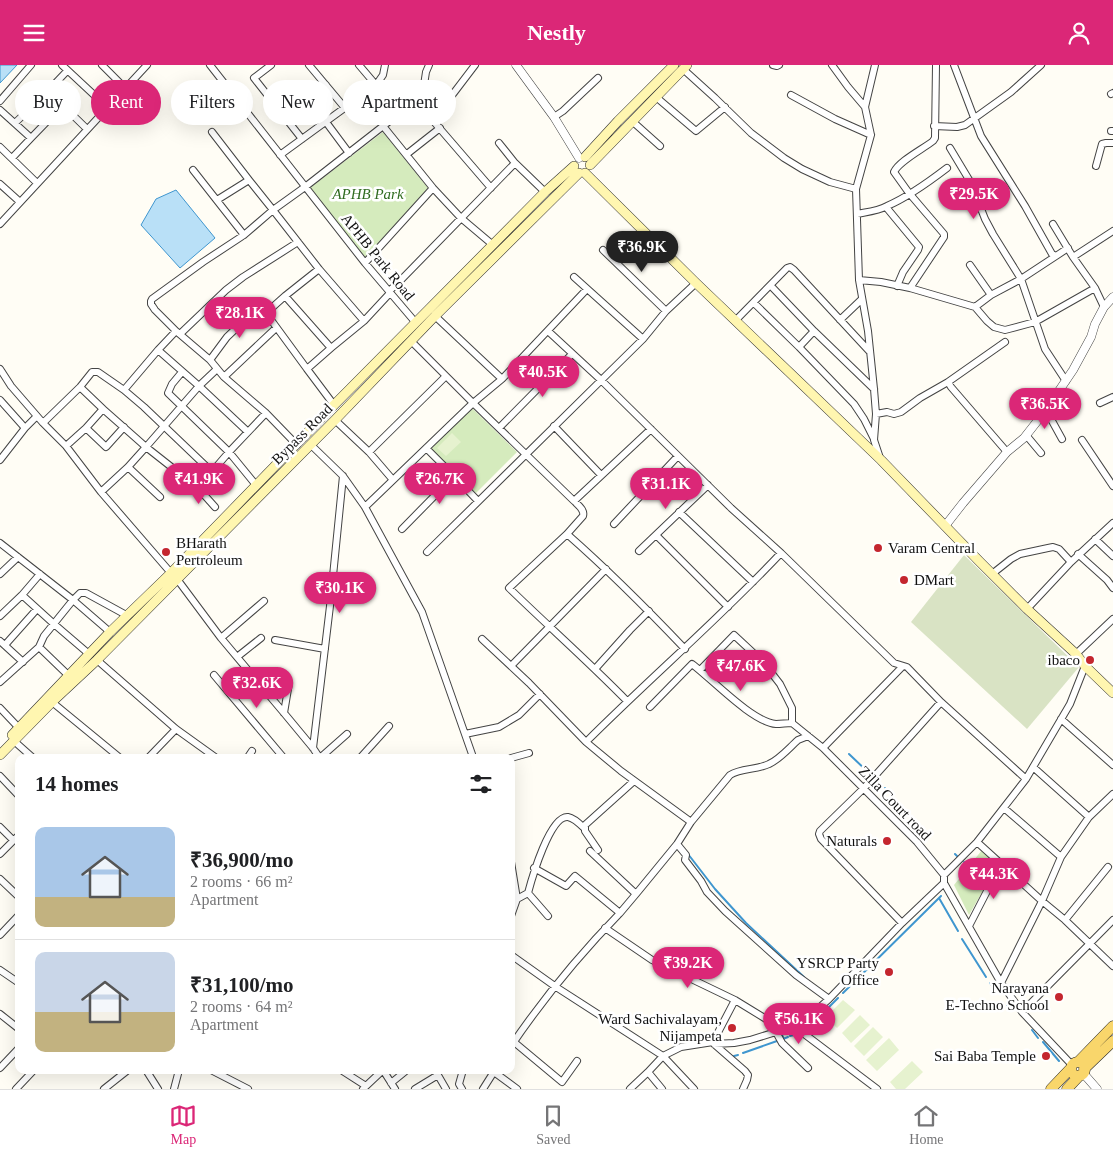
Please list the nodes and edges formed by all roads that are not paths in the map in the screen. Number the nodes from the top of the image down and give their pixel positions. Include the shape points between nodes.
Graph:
1 (31, 65) edge
2 (62, 65) edge
3 (103, 65) edge
4 (147, 65) edge
5 (210, 65) edge
6 (271, 65) edge
7 (309, 65) edge
8 (359, 65) edge
9 (385, 65) edge
10 (429, 65) edge
11 (475, 65) edge
12 (516, 65) edge
13 (674, 65) edge
14 (773, 65) edge
15 (779, 65) edge
16 (832, 65) edge
17 (874, 65) edge
18 (936, 65) edge
19 (954, 65) edge
20 (1041, 65) edge
21 (685, 67) edge
22 (68, 71) junction
23 (598, 78) dead end
24 (59, 80) edge
25 (117, 80) edge
26 (133, 80) edge
27 (322, 80) edge
28 (372, 80) edge
29 (380, 80) edge
30 (425, 80) edge
31 (263, 90) edge
32 (91, 92) edge
33 (333, 93) edge
34 (791, 95) dead end
35 (656, 97) junction
36 (0, 101) edge
37 (343, 106) edge
38 (725, 107) junction
39 (865, 107) junction
40 (0, 110) edge
41 (554, 117) junction
42 (974, 118) junction
43 (632, 121) junction
44 (15, 123) edge
45 (81, 123) edge
46 (17, 125) edge
47 (44, 125) edge
48 (91, 125) edge
49 (291, 125) edge
50 (322, 125) edge
51 (328, 125) edge
52 (934, 125) junction
53 (382, 126) joint
54 (440, 128) junction
55 (87, 129) junction
56 (212, 132) dead end
57 (871, 135) junction
58 (31, 138) junction
59 (302, 139) junction
60 (499, 143) dead end
61 (1113, 143) edge
62 (660, 146) dead end
63 (0, 147) edge
64 (950, 148) dead end
65 (349, 153) junction
66 (406, 154) junction
67 (280, 155) junction
68 (12, 158) junction
69 (516, 163) junction
70 (582, 165) junction
71 (1096, 166) dead end
72 (947, 168) dead end
73 (193, 170) dead end
74 (249, 180) junction
75 (37, 183) junction
76 (0, 184) edge
77 (306, 187) junction
78 (433, 187) junction
79 (491, 188) junction
80 (856, 189) junction
81 (545, 192) junction
82 (909, 193) junction
83 (216, 200) junction
84 (20, 202) junction
85 (886, 207) junction
86 (273, 210) junction
87 (857, 214) junction
88 (461, 217) junction
89 (0, 223) edge
90 (1053, 224) dead end
91 (1113, 231) edge
92 (244, 235) junction
93 (298, 242) junction
94 (493, 245) junction
95 (1068, 248) junction
96 (603, 250) dead end
97 (1056, 256) junction
98 (1073, 257) junction
99 (366, 263) junction
100 (970, 265) dead end
101 (319, 269) junction
102 (574, 277) dead end
103 (1021, 279) junction
104 (859, 280) junction
105 (696, 283) junction
106 (771, 286) junction
107 (896, 286) junction
108 (1095, 288) junction
109 (588, 289) junction
110 (910, 289) junction
111 (390, 292) junction
112 (991, 295) junction
113 (285, 296) junction
114 (1113, 297) edge
115 (862, 299) junction
116 (754, 303) junction
117 (975, 307) junction
118 (1104, 307) junction
119 (666, 311) junction
120 (266, 313) junction
121 (434, 316) junction
122 (736, 320) junction
123 (840, 320) junction
124 (364, 321) junction
125 (1036, 322) junction
126 (416, 323) junction
127 (276, 328) junction
128 (548, 331) junction
129 (814, 331) junction
130 (178, 333) junction
131 (643, 339) junction
132 (410, 341) junction
133 (1005, 342) dead end
134 (799, 347) junction
135 (331, 348) junction
136 (158, 351) junction
137 (870, 352) junction
138 (572, 354) junction
139 (210, 360) junction
140 (0, 369) edge
141 (217, 369) junction
142 (307, 369) junction
143 (182, 372) junction
144 (446, 376) junction
145 (224, 377) junction
146 (502, 379) junction
147 (601, 380) junction
148 (948, 381) junction
149 (1066, 381) junction
150 (199, 386) junction
151 (80, 387) junction
152 (874, 389) junction
153 (124, 390) junction
154 (1113, 397) edge
155 (0, 400) edge
156 (473, 403) junction
157 (1100, 403) dead end
158 (334, 405) junction
159 (180, 406) junction
160 (103, 409) junction
161 (1046, 410) junction
162 (266, 413) junction
163 (876, 414) junction
164 (33, 419) junction
165 (335, 420) junction
166 (43, 423) junction
167 (163, 426) junction
168 (554, 426) junction
169 (124, 427) junction
170 (499, 427) junction
171 (25, 428) junction
172 (86, 428) junction
173 (651, 429) junction
174 (248, 432) junction
175 (1026, 435) junction
176 (1062, 439) dead end
177 (874, 440) junction
178 (1082, 440) dead end
179 (310, 444) junction
180 (297, 445) junction
181 (66, 446) junction
182 (146, 447) junction
183 (426, 448) junction
184 (229, 452) junction
185 (369, 452) junction
186 (1007, 452) junction
187 (526, 453) junction
188 (1041, 453) dead end
189 (678, 456) junction
190 (881, 459) junction
191 (0, 460) edge
192 (128, 467) junction
193 (212, 472) junction
194 (601, 475) junction
195 (343, 476) junction
196 (454, 476) junction
197 (393, 480) junction
198 (256, 485) junction
199 (708, 485) junction
200 (1113, 485) edge
201 (198, 488) junction
202 (101, 492) junction
203 (160, 497) dead end
204 (478, 501) junction
205 (574, 501) junction
206 (215, 507) dead end
207 (365, 507) junction
208 (680, 512) junction
209 (1113, 523) edge
210 (614, 524) dead end
211 (945, 526) junction
212 (402, 529) dead end
213 (567, 534) junction
214 (656, 535) junction
215 (1095, 539) junction
216 (0, 543) edge
217 (639, 551) dead end
218 (427, 552) dead end
219 (781, 553) junction
220 (1078, 555) junction
221 (1113, 556) edge
222 (18, 557) junction
223 (1071, 562) junction
224 (606, 569) junction
225 (992, 573) junction
226 (0, 574) edge
227 (40, 574) junction
228 (174, 576) junction
229 (753, 582) junction
230 (1113, 588) edge
231 (22, 595) junction
232 (73, 600) junction
233 (264, 601) dead end
234 (728, 607) junction
235 (37, 609) junction
236 (1027, 609) junction
237 (648, 611) junction
238 (0, 616) edge
239 (128, 616) junction
240 (1113, 619) edge
241 (54, 624) junction
242 (550, 628) junction
243 (110, 632) junction
244 (221, 638) junction
245 (261, 638) dead end
246 (482, 639) dead end
247 (275, 640) dead end
248 (2, 643) edge
249 (39, 647) junction
250 (325, 649) junction
251 (685, 649) junction
252 (89, 654) junction
253 (1076, 654) junction
254 (237, 657) junction
255 (98, 660) junction
256 (22, 662) junction
257 (763, 662) junction
258 (511, 666) junction
259 (903, 666) junction
260 (1085, 666) junction
261 (595, 669) junction
262 (700, 670) junction
263 (68, 675) junction
264 (214, 675) dead end
265 (749, 677) dead end
266 (1, 680) edge
267 (289, 683) dead end
268 (1113, 693) edge
269 (540, 694) junction
270 (627, 701) junction
271 (52, 702) junction
272 (941, 702) junction
273 (650, 707) dead end
274 (0, 708) edge
275 (284, 713) junction
276 (1061, 719) junction
277 (792, 723) junction
278 (389, 726) dead end
279 (18, 728) junction
280 (176, 729) junction
281 (465, 734) junction
282 (347, 735) dead end
283 (808, 737) junction
284 (14, 741) junction
285 (586, 742) junction
286 (0, 747) edge
287 (313, 748) junction
288 (823, 748) junction
289 (252, 751) dead end
290 (529, 753) dead end
291 (29, 754) edge
292 (115, 754) edge
293 (153, 754) edge
294 (210, 754) edge
295 (250, 754) edge
296 (280, 754) edge
297 (316, 754) edge
298 (322, 754) edge
299 (364, 754) edge
300 (472, 754) edge
301 (0, 755) edge
302 (515, 757) edge
303 (1113, 765) edge
304 (1033, 767) junction
305 (0, 776) edge
306 (1026, 779) junction
307 (634, 781) junction
308 (864, 788) junction
309 (15, 791) edge
310 (1113, 794) edge
311 (1004, 808) junction
312 (1089, 817) junction
313 (691, 822) junction
314 (0, 827) edge
315 (584, 828) junction
316 (13, 840) joint
317 (977, 842) junction
318 (677, 844) junction
319 (598, 850) dead end
320 (590, 851) dead end
321 (0, 854) edge
322 (1061, 857) junction
323 (1001, 864) junction
324 (1108, 867) dead end
325 (534, 868) junction
326 (944, 875) junction
327 (0, 879) edge
328 (944, 883) junction
329 (515, 887) edge
330 (15, 893) edge
331 (528, 893) junction
332 (636, 894) junction
333 (517, 899) junction
334 (1042, 901) junction
335 (515, 905) edge
336 (620, 913) junction
337 (548, 916) dead end
338 (15, 919) edge
339 (1065, 920) junction
340 (1112, 922) edge
341 (902, 923) junction
342 (969, 926) junction
343 (605, 928) junction
344 (0, 934) edge
345 (1090, 944) junction
346 (515, 958) edge
347 (1113, 966) edge
348 (0, 971) edge
349 (15, 980) edge
350 (1001, 983) junction
351 (556, 987) junction
352 (735, 999) junction
353 (829, 999) junction
354 (1022, 1012) junction
355 (0, 1014) edge
356 (797, 1023) junction
357 (15, 1026) edge
358 (1113, 1026) edge
359 (784, 1029) junction
360 (776, 1032) junction
361 (515, 1041) edge
362 (1113, 1041) edge
363 (714, 1043) junction
364 (515, 1046) edge
365 (15, 1052) edge
366 (0, 1056) edge
367 (663, 1056) junction
368 (577, 1061) dead end
369 (6, 1062) junction
370 (0, 1068) edge
371 (808, 1068) dead end
372 (1078, 1069) junction
373 (648, 1072) junction
374 (30, 1074) edge
375 (123, 1074) edge
376 (149, 1074) edge
377 (178, 1074) edge
378 (219, 1074) edge
379 (345, 1074) edge
380 (379, 1074) edge
381 (386, 1074) edge
382 (404, 1074) edge
383 (435, 1074) edge
384 (437, 1074) edge
385 (462, 1074) edge
386 (493, 1074) edge
387 (499, 1074) edge
388 (562, 1082) junction
389 (393, 1086) edge
390 (364, 1088) edge
391 (16, 1089) edge
392 (104, 1089) edge
393 (158, 1089) edge
394 (174, 1089) edge
395 (248, 1089) edge
396 (415, 1089) edge
397 (446, 1089) edge
398 (462, 1089) edge
399 (483, 1089) edge
400 (517, 1089) edge
401 (556, 1089) edge
402 (630, 1089) edge
403 (662, 1089) edge
404 (694, 1089) edge
405 (743, 1089) edge
406 (877, 1089) edge
407 (1051, 1089) edge
408 (1067, 1089) edge
409 (1098, 1089) edge

1 - 36 street
2 - 22 street
3 - 25 street
4 - 26 street
5 - 67 street, APHB Park Road
6 - 31 street via 254,79
7 - 27 street
8 - 28 street
9 - 29 street
10 - 30 street
11 - 54 street via 435,119
12 - 41 street
13 - 70 main road via 618,121
14 - 15 street
16 - 39 street
17 - 39 street
18 - 52 street
19 - 42 street
20 - 42 street
21 - 35 main road
21 - 38 street
22 - 24 street
22 - 32 street
23 - 41 street
33 - 37 street
34 - 57 street
35 - 38 street via 696,131
35 - 43 main road
38 - 80 street via 751,133 784,158 830,182
39 - 57 street
40 - 44 street
41 - 70 street
42 - 52 street via 961,126
42 - 97 street via 981,136
43 - 62 street
43 - 70 main road
45 - 55 street
46 - 58 street
47 - 58 street
48 - 55 street
49 - 59 street
50 - 59 street
51 - 65 street
52 - 82 street via 933,141 895,169 895,175
53 - 65 street
53 - 66 street
54 - 66 street
54 - 79 street
55 - 75 street
56 - 74 street
57 - 80 street
58 - 68 street
59 - 67 street
60 - 69 street
61 - 71 street via 1102,145
63 - 68 street
64 - 103 street
65 - 77 street
66 - 78 street
67 - 77 street, APHB Park Road
68 - 75 street
69 - 79 street
69 - 81 street
70 - 81 main road, Bypass Road
70 - 105 main road
70 - 121 main road, Bypass Road
72 - 82 street
73 - 83 street
74 - 83 street
74 - 86 street
75 - 84 street
76 - 84 street
77 - 86 street
77 - 99 street, APHB Park Road
78 - 88 street
78 - 99 street
79 - 88 street
80 - 87 street
81 - 94 main road, Bypass Road
82 - 85 street
82 - 110 street via 944,234
83 - 92 street
84 - 89 street
85 - 87 street
85 - 107 street via 919,247
86 - 92 street
86 - 93 street
87 - 104 street
88 - 94 street
88 - 111 street
90 - 95 street
91 - 98 street
92 - 130 street via 152,299 155,310
93 - 101 street
93 - 130 street via 243,277
94 - 126 main road, Bypass Road
95 - 97 street
95 - 98 street
96 - 119 street
97 - 103 street
98 - 108 street
99 - 111 street, APHB Park Road
100 - 112 street
101 - 113 street
101 - 124 street
102 - 109 street
103 - 112 street
103 - 125 street
104 - 107 street
104 - 115 street
105 - 119 street
105 - 122 main road
106 - 116 street
106 - 123 street via 790,267
106 - 129 street
107 - 110 street
108 - 118 street
108 - 125 street
109 - 128 street
109 - 131 street
110 - 117 street
111 - 124 street
111 - 126 street, APHB Park Road
112 - 117 street
113 - 120 street
113 - 135 street
114 - 118 street
115 - 123 street
115 - 137 street
116 - 122 street
116 - 134 street
117 - 125 street via 994,327 1005,329
118 - 149 street via 1092,337
119 - 131 street
120 - 127 street
120 - 139 street via 248,317
121 - 132 main road, Bypass Road
121 - 146 street
122 - 190 main road
123 - 137 street
124 - 135 street
125 - 149 street via 1045,349
126 - 158 main road, Bypass Road
127 - 142 street
127 - 145 street
128 - 138 street
128 - 146 street
129 - 134 street
129 - 152 street
130 - 136 street
130 - 139 street
131 - 147 street
132 - 144 street
132 - 165 main road, Bypass Road
133 - 148 street
134 - 177 street via 858,409
135 - 142 street
136 - 143 street
136 - 153 street
137 - 152 street
138 - 147 street
138 - 170 street
139 - 141 street
140 - 164 street
141 - 145 street
141 - 150 street
142 - 158 street
143 - 150 street
143 - 159 street via 168,393
144 - 156 street
144 - 185 street
145 - 162 street
146 - 156 street
147 - 168 street
147 - 173 street
148 - 163 street via 901,412
148 - 186 street
149 - 161 street
150 - 159 street
150 - 174 street
151 - 153 street via 95,371
151 - 160 street
151 - 166 street
152 - 163 street
153 - 167 street
154 - 157 street
155 - 171 street
156 - 170 street
156 - 183 street
158 - 180 main road, Bypass Road
159 - 167 street
159 - 184 street
160 - 169 street
160 - 172 street
161 - 175 street
161 - 176 street
162 - 174 street
162 - 180 street
163 - 177 street
164 - 166 street
164 - 171 street
165 - 179 main road, Bypass Road
165 - 185 street
166 - 181 street
167 - 182 street
167 - 193 street
168 - 187 street
168 - 194 street
169 - 172 street via 106,447
169 - 182 street
170 - 187 street
171 - 191 street
172 - 181 street
173 - 189 street
173 - 194 street
174 - 184 street
175 - 186 street
175 - 188 street
177 - 190 street
178 - 200 street
179 - 195 street
179 - 228 main road, Bypass Road
180 - 198 main road, Bypass Road
181 - 202 street
182 - 192 street
182 - 201 street
183 - 196 street
183 - 197 street
184 - 193 street
184 - 198 street
185 - 197 street
186 - 211 street
187 - 204 street
187 - 205 street
189 - 199 street
189 - 210 street
190 - 211 main road
192 - 202 street
192 - 203 street
193 - 201 street
194 - 205 street
195 - 207 street
195 - 250 street
196 - 204 street
196 - 212 street
197 - 207 street
198 - 228 main road, Bypass Road
199 - 208 street
199 - 219 street
201 - 206 street
202 - 228 street
204 - 218 street
205 - 213 street via 584,513
207 - 281 street via 422,612
208 - 214 street
208 - 229 street
209 - 215 street
211 - 225 main road
213 - 224 street
213 - 242 street via 509,588
214 - 217 street
214 - 234 street
215 - 220 street
215 - 221 street
216 - 222 street
219 - 229 street
219 - 259 street via 894,663
220 - 223 street
220 - 230 street
222 - 226 street
222 - 227 street
223 - 225 street via 1053,547 1020,554
223 - 236 street
224 - 237 street
224 - 242 street
225 - 236 main road
227 - 231 street
227 - 232 street
228 - 239 main road, Bypass Road
228 - 244 street
228 - 255 main road, Bypass Road
229 - 234 street
231 - 235 street
231 - 238 street
232 - 239 street via 80,593 86,593
232 - 241 street
232 - 243 street
233 - 244 street
234 - 251 street
235 - 241 street
235 - 248 street
236 - 253 main road
237 - 251 street
237 - 261 street
239 - 243 main road, Bypass Road
240 - 253 street
241 - 249 street
241 - 252 street
242 - 258 street
242 - 261 street
243 - 252 main road, Bypass Road
244 - 254 street
245 - 254 street
246 - 258 street
247 - 250 street
248 - 256 street
249 - 256 street
249 - 263 street
250 - 287 street
251 - 270 street
252 - 263 main road, Bypass Road
253 - 260 main road
254 - 275 street
255 - 271 main road, Bypass Road
255 - 280 street
256 - 266 street
257 - 262 street via 734,635
257 - 265 street
257 - 277 street via 780,684 792,708
258 - 269 street
259 - 272 street
259 - 288 street
260 - 268 main road
260 - 276 street
261 - 270 street
262 - 273 street via 692,664
262 - 277 street via 757,717 775,724
263 - 279 main road, Bypass Road
264 - 296 street
267 - 275 street
269 - 281 street via 519,715 499,727
269 - 285 street
270 - 285 street
271 - 284 main road, Bypass Road
271 - 292 street
272 - 306 street
272 - 308 street
274 - 279 street
275 - 287 street
276 - 303 street
276 - 304 street
277 - 283 street, Zilla Court road
278 - 299 street
279 - 286 main road, Bypass Road
280 - 293 street
280 - 294 street
281 - 300 street
282 - 298 street
283 - 288 street, Zilla Court road
283 - 313 street via 798,740 772,763 730,775
284 - 291 street
284 - 301 main road, Bypass Road
285 - 307 street
287 - 297 street
288 - 308 street, Zilla Court road
289 - 295 street
290 - 302 street
304 - 306 street
304 - 312 street
305 - 309 street
306 - 311 street
307 - 313 street
307 - 315 street
308 - 326 street, Zilla Court road
308 - 341 street via 820,831 820,836
310 - 312 street
311 - 317 street
311 - 322 street
312 - 322 street
313 - 318 street
314 - 316 street
315 - 319 street
315 - 325 street via 568,817 560,819
316 - 321 street
317 - 323 street
317 - 326 street
318 - 332 street
318 - 353 street via 707,892 725,911 796,975
320 - 332 street
322 - 334 street
323 - 334 street
323 - 342 street
324 - 339 street
325 - 331 street
325 - 336 street via 566,886 575,876
326 - 328 street
327 - 330 street
328 - 341 street
328 - 342 street
329 - 333 street
331 - 333 street
331 - 337 street
332 - 336 street
333 - 335 street
334 - 339 street
334 - 350 street
336 - 343 street
338 - 344 street
339 - 345 street
340 - 345 street
341 - 353 street
342 - 350 street
343 - 351 street
343 - 352 street via 652,960
345 - 347 street
345 - 354 street
346 - 351 street
348 - 349 street
350 - 354 street
351 - 361 street
351 - 367 street
352 - 359 street
352 - 363 street
353 - 356 street
354 - 372 street
355 - 357 street
356 - 359 street
356 - 406 street via 803,1033
358 - 372 main road
359 - 360 street
360 - 363 street via 734,1043
360 - 371 street via 782,1043
362 - 372 main road
363 - 367 street via 681,1047
363 - 405 street via 748,1075
364 - 388 street
365 - 369 street
366 - 369 street
367 - 373 street
367 - 404 street
368 - 388 street
369 - 370 street
372 - 407 main road
372 - 408 main road
372 - 409 street
373 - 402 street
373 - 403 street
374 - 391 street
375 - 392 street
376 - 393 street
377 - 394 street
378 - 395 street
379 - 390 street
380 - 390 street
381 - 389 street
382 - 389 street
383 - 396 street
384 - 397 street
385 - 398 street via 459,1084
386 - 399 street
387 - 400 street
388 - 401 street

